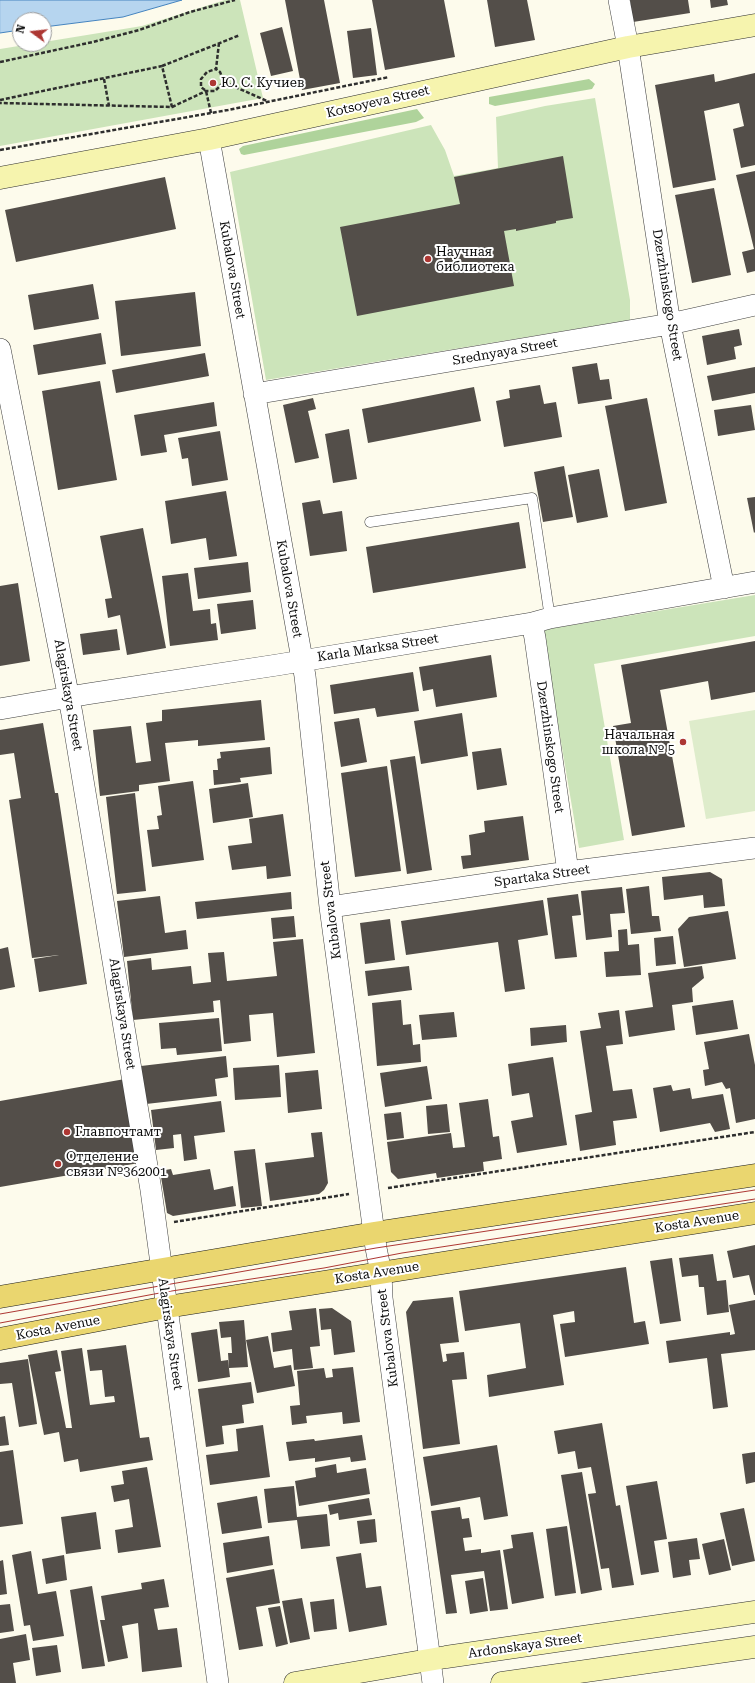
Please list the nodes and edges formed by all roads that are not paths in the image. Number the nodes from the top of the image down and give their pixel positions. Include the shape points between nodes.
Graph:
1 (619, 0) edge
2 (755, 25) edge
3 (628, 47) junction
4 (209, 140) junction
5 (0, 178) edge
6 (755, 305) edge
7 (670, 324) junction
8 (0, 349) edge
9 (254, 394) junction
10 (370, 522) dead end
11 (755, 582) edge
12 (724, 588) junction
13 (541, 621) junction
14 (302, 660) junction
15 (69, 697) junction
16 (0, 709) edge
17 (755, 848) edge
18 (568, 872) junction
19 (330, 907) junction
20 (755, 1175) edge
21 (755, 1213) edge
22 (374, 1232) junction
23 (162, 1269) junction
24 (380, 1273) junction
25 (0, 1297) edge
26 (167, 1307) junction
27 (0, 1339) edge
28 (755, 1612) edge
29 (755, 1646) edge
30 (429, 1660) junction
31 (218, 1683) edge
32 (295, 1683) edge
33 (433, 1683) edge
34 (502, 1683) edge

1 - 3 street, Dzerzhinskogo Street
2 - 3 street, Kotsoyeva Street
3 - 4 street, Kotsoyeva Street
3 - 7 street, Dzerzhinskogo Street
4 - 5 street, Kotsoyeva Street
4 - 9 street, Kubalova Street
6 - 7 street, Srednyaya Street
7 - 9 street, Srednyaya Street
7 - 12 street, Dzerzhinskogo Street
8 - 15 street, Alagirskaya Street
9 - 14 street, Kubalova Street
10 - 13 lane via 532,498
11 - 12 street, Karla Marksa Street
12 - 13 street, Karla Marksa Street
13 - 14 street, Karla Marksa Street
13 - 18 street, Dzerzhinskogo Street via 535,638
14 - 15 street, Karla Marksa Street
14 - 19 street, Kubalova Street
15 - 16 street, Karla Marksa Street
15 - 23 street, Alagirskaya Street
17 - 18 street, Spartaka Street
18 - 19 street, Spartaka Street
19 - 22 street, Kubalova Street
20 - 22 main road
21 - 24 main road, Kosta Avenue
22 - 23 main road
22 - 24 street, Kubalova Street
23 - 25 main road
23 - 26 street, Alagirskaya Street
24 - 26 main road, Kosta Avenue
24 - 30 street, Kubalova Street
26 - 27 main road, Kosta Avenue
26 - 31 street, Alagirskaya Street
28 - 30 street, Ardonskaya Street
29 - 34 street
30 - 32 street, Ardonskaya Street
30 - 33 street, Kubalova Street

